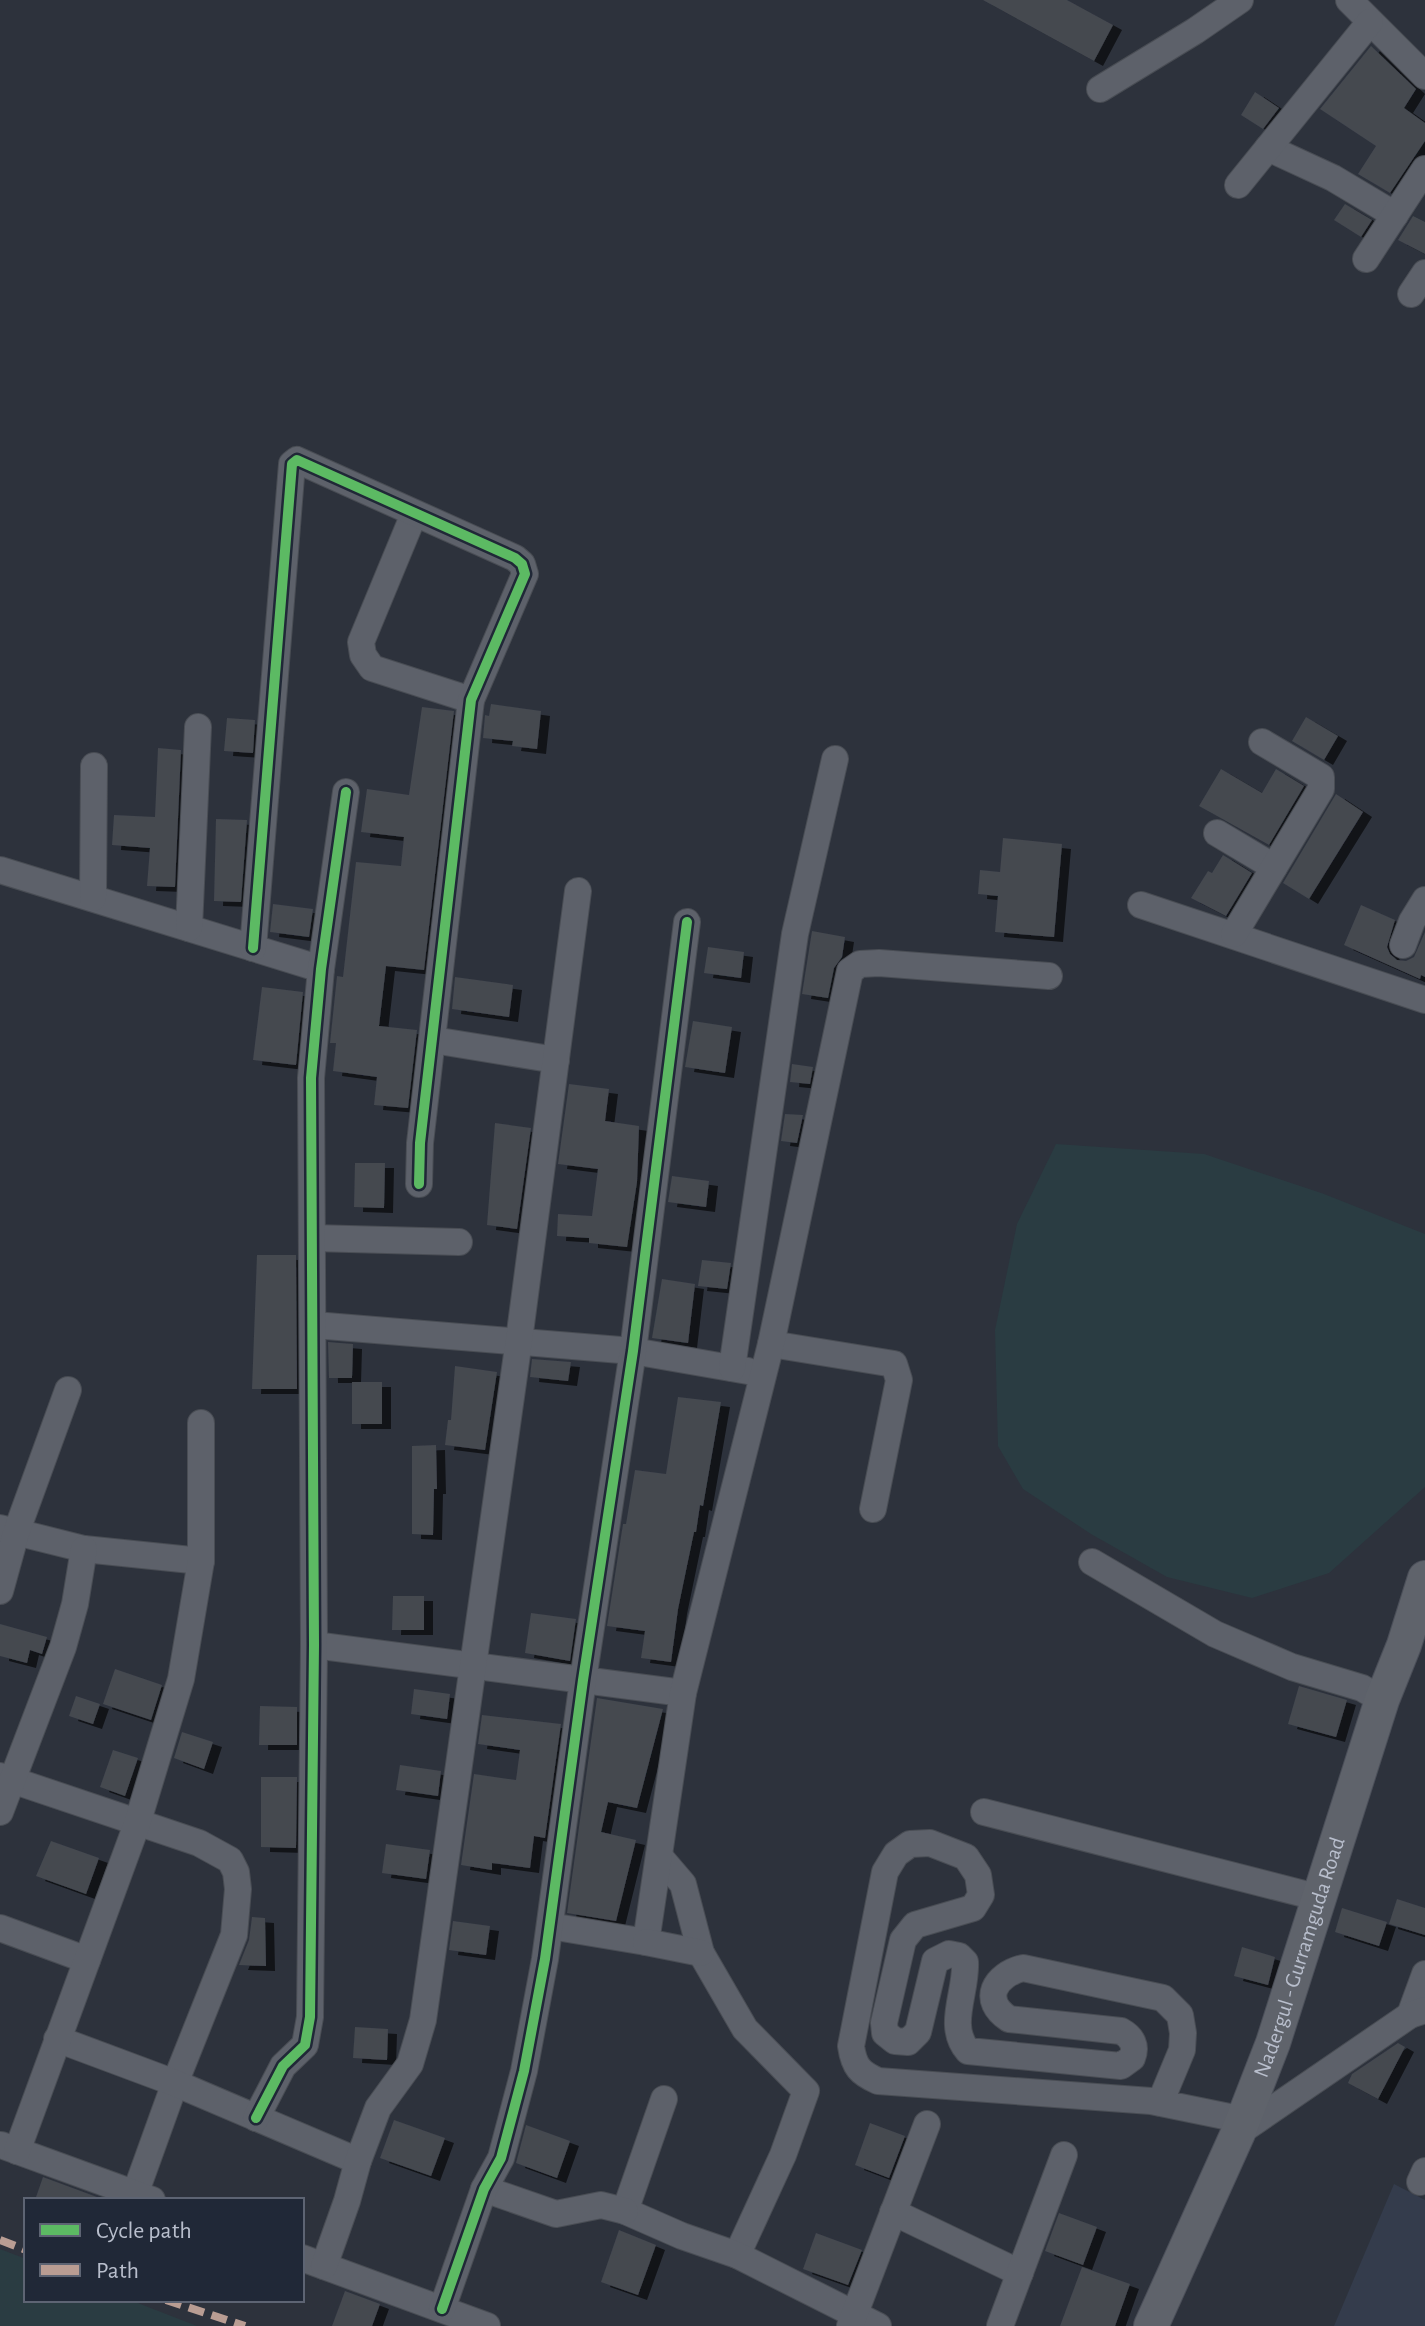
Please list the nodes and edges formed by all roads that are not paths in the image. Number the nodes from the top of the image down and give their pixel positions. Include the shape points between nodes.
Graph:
1 (1240, 0) edge
2 (1349, 0) edge
3 (1370, 22) junction
4 (1425, 76) edge
5 (1100, 89) dead end
6 (1268, 148) junction
7 (1425, 169) edge
8 (1238, 185) dead end
9 (1395, 215) junction
10 (1366, 259) dead end
11 (414, 514) junction
12 (471, 700) junction
13 (198, 727) dead end
14 (1262, 742) dead end
15 (835, 759) dead end
16 (94, 766) dead end
17 (346, 792) dead end
18 (1217, 833) dead end
19 (1274, 867) junction
20 (0, 870) edge
21 (578, 891) dead end
22 (93, 898) junction
23 (1425, 900) edge
24 (1141, 905) dead end
25 (687, 922) dead end
26 (189, 928) junction
27 (1234, 934) junction
28 (1403, 945) dead end
29 (253, 948) junction
30 (321, 969) junction
31 (1049, 976) dead end
32 (1425, 1000) edge
33 (433, 1040) junction
34 (556, 1060) junction
35 (419, 1184) dead end
36 (313, 1238) junction
37 (459, 1242) dead end
38 (314, 1325) junction
39 (519, 1340) junction
40 (771, 1344) junction
41 (633, 1351) junction
42 (732, 1368) junction
43 (764, 1374) junction
44 (68, 1390) dead end
45 (201, 1423) dead end
46 (873, 1509) dead end
47 (8, 1531) edge
48 (84, 1549) junction
49 (201, 1561) junction
50 (1092, 1562) dead end
51 (1425, 1578) edge
52 (0, 1591) edge
53 (314, 1645) junction
54 (1414, 1649) edge
55 (471, 1666) junction
56 (583, 1680) junction
57 (683, 1693) junction
58 (1382, 1700) junction
59 (6, 1778) edge
60 (0, 1812) edge
61 (984, 1812) dead end
62 (137, 1824) junction
63 (659, 1856) junction
64 (1320, 1898) junction
65 (550, 1926) junction
66 (0, 1928) edge
67 (646, 1942) junction
68 (701, 1953) junction
69 (87, 1960) junction
70 (1425, 1974) edge
71 (1418, 2012) edge
72 (57, 2039) junction
73 (175, 2083) junction
74 (664, 2099) dead end
75 (1160, 2103) junction
76 (256, 2118) junction
77 (927, 2124) dead end
78 (1241, 2127) junction
79 (8, 2147) edge
80 (1064, 2155) dead end
81 (358, 2161) junction
82 (484, 2189) junction
83 (144, 2197) edge
84 (625, 2211) junction
85 (893, 2212) junction
86 (737, 2255) junction
87 (313, 2262) edge
88 (1020, 2273) junction
89 (442, 2309) junction
90 (861, 2323) edge
91 (487, 2326) edge
92 (1000, 2326) edge
93 (1151, 2326) edge

1 - 5 street
2 - 3 street
3 - 4 street
3 - 6 street
6 - 8 street
6 - 9 street
7 - 9 street
9 - 10 street
11 - 12 street via 522,564 525,574
11 - 12 street via 361,642 363,655 372,668
11 - 29 street via 297,460 292,464
12 - 33 street
13 - 26 street
14 - 19 street via 1321,777 1321,789
15 - 42 street via 795,934
16 - 22 street
17 - 30 street
18 - 19 street
19 - 27 street
20 - 22 street
21 - 34 street
22 - 26 street
23 - 28 street
24 - 27 street
25 - 41 street
26 - 29 street
27 - 32 street
29 - 30 street
30 - 36 street via 311,1078
31 - 40 street via 879,963 860,964 850,971
33 - 34 street
33 - 35 street
34 - 39 street
36 - 37 street
36 - 38 street
38 - 39 street
38 - 53 street
39 - 41 street
39 - 55 street
40 - 43 street
40 - 46 street via 894,1364 898,1370
41 - 42 street
41 - 56 street
42 - 43 street
43 - 57 street
44 - 47 street
45 - 49 street
47 - 48 street
47 - 52 street
48 - 49 street
48 - 59 street via 63,1647
49 - 62 street via 181,1679
50 - 58 street via 1215,1634
51 - 54 main road, Nadergul - Gurramguda Road
53 - 55 street
53 - 76 street via 308,2035 283,2066
54 - 58 main road, Nadergul - Gurramguda Road
55 - 56 street
55 - 81 street via 423,2020 410,2064 378,2108
56 - 57 street
56 - 65 street
57 - 63 street
58 - 64 main road, Nadergul - Gurramguda Road
59 - 60 street
59 - 62 street
61 - 64 street
62 - 69 street
62 - 73 street via 199,1843 230,1860 236,1872 234,1935
63 - 67 street
63 - 68 street via 683,1884
64 - 78 main road, Nadergul - Gurramguda Road
65 - 67 street
65 - 82 street via 524,2071 501,2158
66 - 69 street
67 - 68 street
68 - 86 street via 745,2029 806,2091
69 - 72 street
70 - 71 street
71 - 78 street
72 - 73 street
72 - 79 street
73 - 76 street
73 - 83 street
74 - 84 street
75 - 75 street via 878,2081 862,2074 851,2046 885,1872 896,1854 910,1844 930,1843 966,1857 978,1875 981,1895 973,1908 915,1925 903,1940 885,2033 908,2042 918,2032 935,1961 949,1954 965,1962 956,2029 968,2051 1121,2066 1132,2058 1134,2043 1121,2031 1009,2019 998,2012 993,2001 996,1983 1007,1972 1023,1968 1163,1998 1180,2015 1183,2033 1182,2050
75 - 78 street
76 - 81 street
77 - 85 street
78 - 93 main road, Nadergul - Gurramguda Road
79 - 83 street
80 - 88 street
81 - 87 street via 347,2201
82 - 84 street via 556,2214 601,2205
82 - 89 street
84 - 86 street
85 - 88 street
85 - 90 street
86 - 90 street via 831,2301
87 - 89 street
88 - 92 street
89 - 91 street

